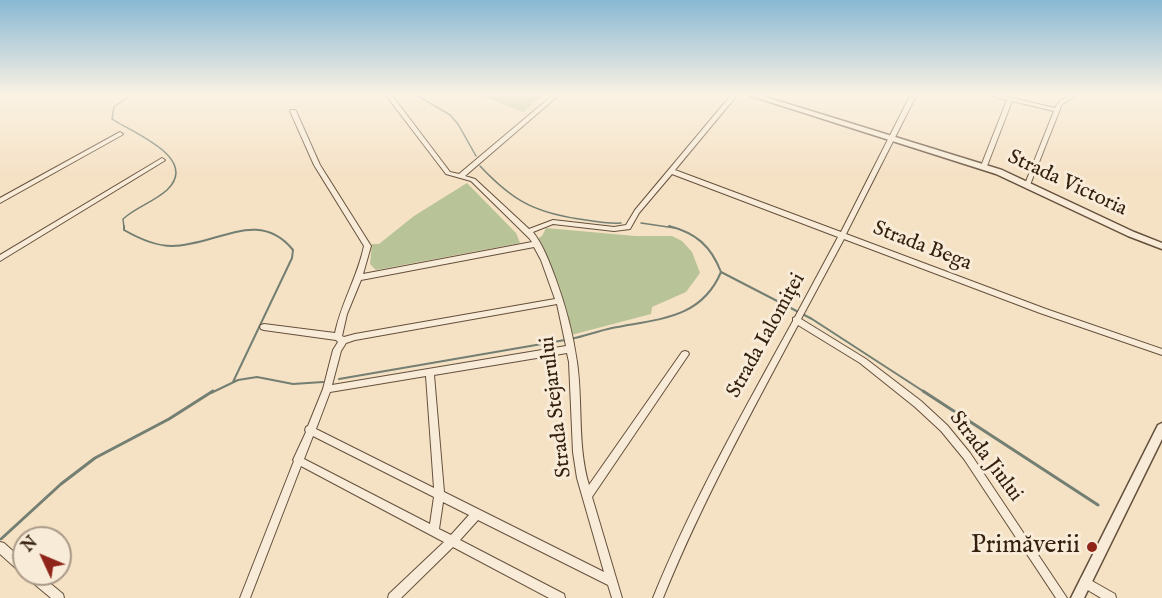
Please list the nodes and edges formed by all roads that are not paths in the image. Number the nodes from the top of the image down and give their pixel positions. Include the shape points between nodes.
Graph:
1 (298, 122) edge
2 (409, 122) edge
3 (524, 122) edge
4 (712, 122) edge
5 (840, 122) edge
6 (900, 122) edge
7 (1001, 122) edge
8 (1052, 122) edge
9 (120, 134) dead end
10 (892, 138) junction
11 (162, 160) dead end
12 (984, 166) junction
13 (671, 171) junction
14 (461, 176) junction
15 (1028, 183) junction
16 (0, 201) edge
17 (527, 232) junction
18 (843, 234) junction
19 (537, 244) junction
20 (1162, 246) edge
21 (0, 258) edge
22 (359, 278) junction
23 (560, 301) junction
24 (799, 315) junction
25 (264, 327) dead end
26 (340, 339) junction
27 (569, 343) junction
28 (1162, 352) edge
29 (685, 354) dead end
30 (430, 372) junction
31 (327, 389) junction
32 (1162, 428) edge
33 (309, 430) junction
34 (298, 460) junction
35 (439, 495) junction
36 (586, 496) junction
37 (477, 513) junction
38 (434, 532) junction
39 (452, 541) junction
40 (0, 547) edge
41 (12, 558) edge
42 (613, 582) junction
43 (1085, 582) junction
44 (45, 586) edge
45 (59, 598) edge
46 (245, 598) edge
47 (393, 598) edge
48 (560, 598) edge
49 (617, 598) edge
50 (658, 598) edge
51 (1062, 598) edge
52 (1077, 598) edge
53 (1111, 598) edge

1 - 22 street via 317,165 366,241
2 - 14 street, Strada Stejarului via 447,172
3 - 14 street
4 - 13 street
5 - 10 street, Strada Victoria
6 - 10 street, Strada Ialomiței
7 - 12 street
8 - 15 street
9 - 16 street
10 - 12 street, Strada Victoria
10 - 18 street, Strada Ialomiței
11 - 21 street
12 - 15 street, Strada Victoria
13 - 17 street via 624,229 553,222
13 - 18 street, Strada Bega
14 - 17 street, Strada Stejarului via 473,180
15 - 20 street, Strada Victoria
17 - 19 street, Strada Stejarului
18 - 24 street, Strada Ialomiței
18 - 28 street, Strada Bega
19 - 22 street
19 - 23 street, Strada Stejarului
22 - 26 street via 339,327
23 - 26 street
23 - 27 street, Strada Stejarului
24 - 50 street, Strada Ialomiței via 695,511
24 - 51 street, Strada Jiului via 863,361 944,428
25 - 26 street
26 - 31 street
27 - 30 street
27 - 36 street, Strada Stejarului via 578,453
29 - 36 street
30 - 31 street
30 - 35 street
31 - 33 street
32 - 43 street
33 - 34 street
33 - 35 street
34 - 38 street
34 - 46 street
35 - 37 street
35 - 38 street
36 - 42 street, Strada Stejarului
37 - 39 street
37 - 42 street
38 - 39 street
39 - 47 street
39 - 48 street
40 - 41 street
42 - 49 street, Strada Stejarului
43 - 52 street
43 - 53 street
44 - 45 street

